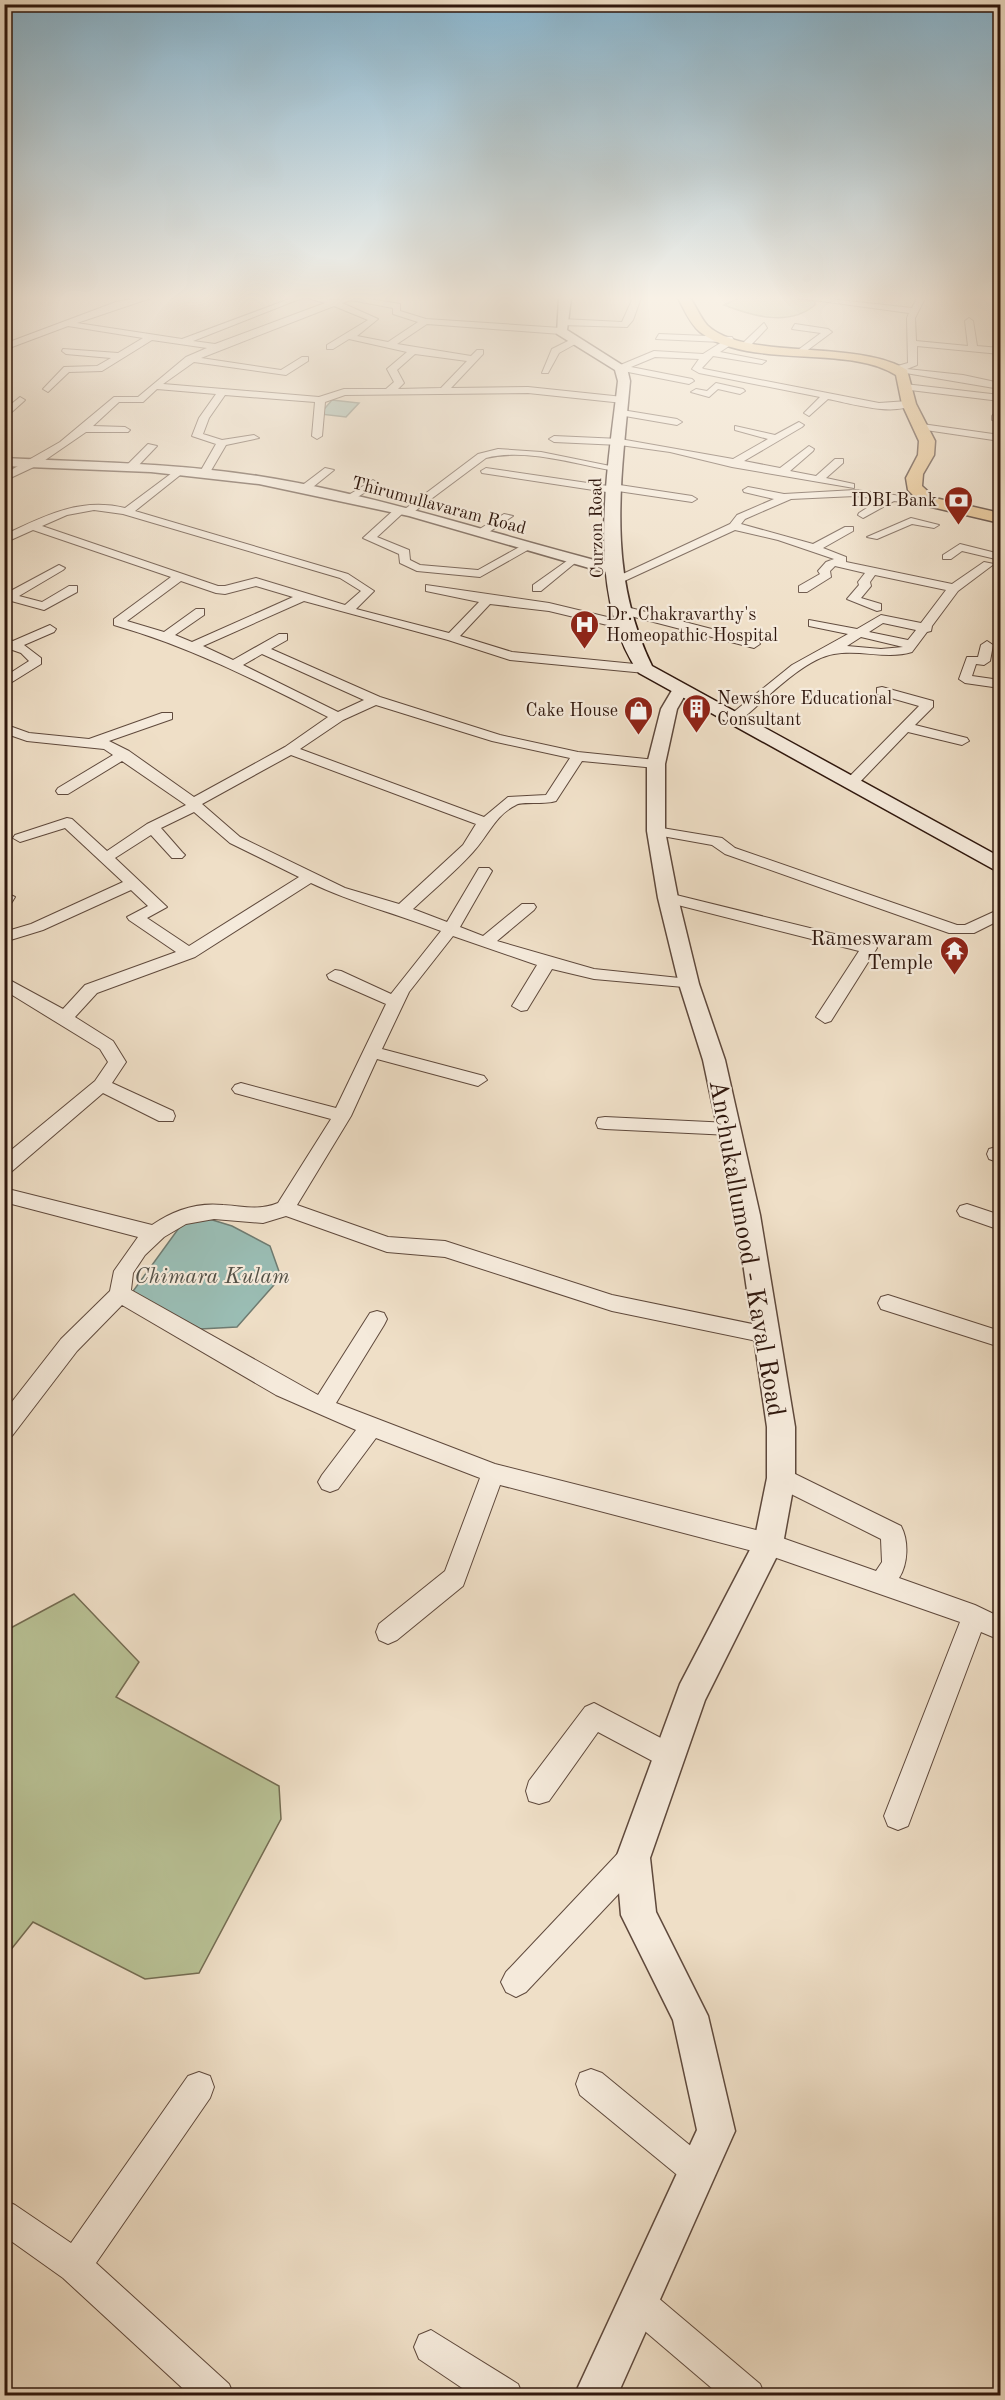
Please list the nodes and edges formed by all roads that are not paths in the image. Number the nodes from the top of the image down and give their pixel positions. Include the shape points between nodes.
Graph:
1 (106, 410) edge
2 (211, 410) edge
3 (319, 410) edge
4 (622, 410) edge
5 (636, 410) edge
6 (812, 410) edge
7 (912, 410) edge
8 (809, 413) dead end
9 (677, 422) dead end
10 (799, 425) dead end
11 (922, 427) junction
12 (738, 428) dead end
13 (81, 429) junction
14 (125, 429) dead end
15 (317, 435) dead end
16 (254, 438) dead end
17 (775, 438) junction
18 (1000, 438) edge
19 (554, 439) dead end
20 (620, 442) junction
21 (222, 443) junction
22 (152, 446) dead end
23 (809, 449) dead end
24 (735, 461) junction
25 (839, 461) dead end
26 (4, 462) edge
27 (35, 463) junction
28 (131, 467) junction
29 (708, 469) dead end
30 (180, 470) junction
31 (329, 470) dead end
32 (205, 471) junction
33 (486, 471) dead end
34 (783, 471) junction
35 (4, 478) edge
36 (819, 479) junction
37 (614, 481) junction
38 (373, 483) dead end
39 (665, 484) dead end
40 (304, 489) junction
41 (748, 490) dead end
42 (870, 494) junction
43 (893, 497) junction
44 (784, 498) junction
45 (347, 499) junction
46 (692, 499) dead end
47 (929, 502) junction
48 (954, 509) junction
49 (403, 511) junction
50 (127, 512) junction
51 (863, 515) dead end
52 (508, 516) dead end
53 (1000, 518) edge
54 (934, 525) junction
55 (33, 526) junction
56 (734, 526) junction
57 (849, 529) dead end
58 (482, 532) junction
59 (923, 532) dead end
60 (873, 537) dead end
61 (4, 540) edge
62 (527, 547) junction
63 (814, 548) junction
64 (857, 551) dead end
65 (947, 557) dead end
66 (839, 560) junction
67 (571, 561) junction
68 (997, 561) edge
69 (59, 568) dead end
70 (450, 571) junction
71 (871, 573) junction
72 (614, 575) junction
73 (179, 577) junction
74 (537, 588) dead end
75 (954, 588) junction
76 (73, 589) dead end
77 (804, 589) dead end
78 (6, 594) edge
79 (303, 597) junction
80 (488, 600) junction
81 (877, 607) dead end
82 (347, 610) junction
83 (200, 612) dead end
84 (622, 617) junction
85 (813, 623) dead end
86 (927, 628) junction
87 (50, 629) dead end
88 (859, 633) junction
89 (166, 636) junction
90 (283, 637) dead end
91 (452, 637) junction
92 (9, 644) edge
93 (754, 644) dead end
94 (912, 645) junction
95 (987, 645) dead end
96 (190, 647) junction
97 (262, 649) junction
98 (832, 650) junction
99 (233, 665) junction
100 (645, 669) junction
101 (4, 682) edge
102 (1000, 684) edge
103 (680, 690) junction
104 (882, 691) dead end
105 (375, 700) junction
106 (167, 716) dead end
107 (338, 717) junction
108 (735, 718) junction
109 (905, 727) junction
110 (4, 728) edge
111 (962, 741) dead end
112 (94, 742) junction
113 (290, 750) junction
114 (123, 754) junction
115 (578, 756) junction
116 (656, 764) junction
117 (853, 781) junction
118 (63, 791) dead end
119 (194, 805) junction
120 (485, 822) junction
121 (152, 827) junction
122 (656, 831) junction
123 (20, 838) dead end
124 (177, 855) dead end
125 (106, 858) junction
126 (1000, 865) edge
127 (484, 871) dead end
128 (311, 876) junction
129 (133, 883) junction
130 (4, 897) edge
131 (668, 898) junction
132 (4, 902) edge
133 (528, 907) dead end
134 (402, 910) junction
135 (1000, 914) edge
136 (450, 930) junction
137 (4, 937) edge
138 (484, 943) junction
139 (189, 953) junction
140 (547, 963) junction
141 (335, 975) dead end
142 (4, 982) edge
143 (689, 984) junction
144 (397, 1003) junction
145 (521, 1006) dead end
146 (825, 1017) dead end
147 (65, 1018) junction
148 (372, 1052) junction
149 (478, 1080) dead end
150 (101, 1084) junction
151 (241, 1089) dead end
152 (166, 1116) dead end
153 (342, 1116) junction
154 (605, 1123) dead end
155 (730, 1129) junction
156 (4, 1167) edge
157 (4, 1195) edge
158 (285, 1208) junction
159 (967, 1211) dead end
160 (1000, 1223) edge
161 (153, 1233) junction
162 (120, 1294) junction
163 (888, 1303) dead end
164 (377, 1318) dead end
165 (767, 1335) junction
166 (1000, 1339) edge
167 (322, 1407) junction
168 (372, 1426) junction
169 (4, 1429) edge
170 (493, 1473) junction
171 (781, 1478) junction
172 (330, 1482) dead end
173 (768, 1544) junction
174 (881, 1584) junction
175 (975, 1616) junction
176 (1000, 1629) edge
177 (388, 1632) dead end
178 (669, 1756) junction
179 (538, 1791) dead end
180 (898, 1816) dead end
181 (633, 1858) junction
182 (516, 1982) dead end
183 (591, 2084) dead end
184 (199, 2087) dead end
185 (698, 2172) junction
186 (4, 2216) edge
187 (75, 2266) junction
188 (638, 2302) junction
189 (431, 2347) dead end
190 (218, 2396) edge
191 (506, 2396) edge
192 (595, 2396) edge
193 (748, 2396) edge

1 - 13 street
2 - 21 street via 197,436
3 - 15 street
4 - 20 main road, Curzon Road
5 - 9 street
6 - 8 street
7 - 11 main road
10 - 17 street
11 - 18 street
11 - 47 main road via 926,455 912,480
12 - 17 street
13 - 14 street
13 - 27 street
16 - 21 street
17 - 24 street
19 - 20 street
20 - 24 street
20 - 37 main road, Curzon Road
21 - 32 street
22 - 28 street
23 - 34 street
24 - 29 street via 725,471
24 - 34 street
25 - 36 street
26 - 27 street, Thirumullavaram Road
27 - 28 street, Thirumullavaram Road
27 - 35 street
28 - 30 street, Thirumullavaram Road
30 - 32 street, Thirumullavaram Road
30 - 50 street
31 - 40 street
32 - 40 street, Thirumullavaram Road
33 - 37 street
34 - 36 street
36 - 42 street
37 - 39 street
37 - 46 street
37 - 49 street via 541,455 498,452 482,456
37 - 72 main road, Curzon Road
38 - 45 street
40 - 45 street, Thirumullavaram Road
41 - 44 street
42 - 43 street
42 - 44 street
43 - 47 street
43 - 51 street
44 - 56 street via 741,517
45 - 49 street, Thirumullavaram Road
47 - 48 main road
48 - 53 main road
48 - 54 street
49 - 58 street, Thirumullavaram Road
49 - 70 street via 369,538 405,552 404,561 417,568
50 - 55 street via 75,507
50 - 82 street via 344,576 368,591
52 - 58 street
54 - 59 street
54 - 60 street via 911,521
55 - 61 street
55 - 73 street
56 - 63 street
56 - 72 street
57 - 63 street
58 - 62 street, Thirumullavaram Road
62 - 67 street, Thirumullavaram Road
62 - 70 street via 480,574
63 - 66 street
64 - 66 street
65 - 68 street via 960,547
66 - 71 street
66 - 77 street via 824,571 827,575
67 - 72 street, Thirumullavaram Road
67 - 74 street
68 - 75 street
69 - 78 street
70 - 80 street via 430,588
71 - 75 street
71 - 81 street via 853,599
72 - 84 main road, Curzon Road
73 - 79 street via 221,590 256,582
73 - 89 street via 118,622
75 - 86 street
76 - 78 street via 44,606
79 - 82 street
79 - 96 street
80 - 84 street
80 - 91 street
82 - 91 street
83 - 89 street
84 - 93 street
84 - 100 main road, Curzon Road
85 - 88 street
86 - 88 street via 881,619
86 - 94 street
87 - 92 street
88 - 94 street
88 - 98 street
89 - 96 street
90 - 97 street
91 - 100 street via 510,656
92 - 101 street via 25,650 37,661
94 - 98 street via 894,652
95 - 102 street via 984,661 971,660 965,679
96 - 99 street
97 - 99 street
97 - 105 street
98 - 108 street via 798,668
99 - 107 street
100 - 103 main road
103 - 108 main road
103 - 116 street, Anchukallumood - Kaval Road via 669,709
104 - 109 street via 928,704
105 - 107 street
105 - 115 street via 497,738
106 - 112 street
107 - 113 street
108 - 117 main road
109 - 111 street
109 - 117 street
110 - 112 street via 27,737
112 - 114 street
113 - 119 street
113 - 120 street
114 - 118 street
114 - 119 street
115 - 116 street
115 - 120 street via 551,798 533,803 518,799
116 - 122 street, Anchukallumood - Kaval Road
117 - 126 main road
119 - 121 street
119 - 128 street via 235,840
120 - 134 street via 469,848
121 - 124 street
121 - 125 street
122 - 131 street, Anchukallumood - Kaval Road
122 - 135 street via 717,841 730,851 955,930 968,930
123 - 125 street via 67,822
125 - 129 street
127 - 136 street
128 - 134 street via 339,891
128 - 139 street
129 - 137 street via 38,927
129 - 139 street via 159,907 135,917
130 - 132 street
131 - 143 street, Anchukallumood - Kaval Road
131 - 146 street via 869,948
133 - 138 street
134 - 136 street
136 - 138 street
136 - 144 street via 401,990
138 - 140 street
139 - 147 street via 91,989
140 - 143 street via 594,974
140 - 145 street
141 - 144 street
142 - 147 street
143 - 155 street, Anchukallumood - Kaval Road via 714,1060
144 - 148 street
147 - 150 street via 107,1045 117,1062
148 - 149 street
148 - 153 street
150 - 152 street
150 - 156 street
151 - 153 street
153 - 158 street
154 - 155 street
155 - 165 street, Anchukallumood - Kaval Road
157 - 161 street
158 - 161 street via 269,1216 253,1217 204,1211 177,1219
158 - 165 street via 387,1244 445,1249 612,1303
159 - 160 street
161 - 162 street via 123,1272
162 - 167 street
162 - 169 street via 69,1345
163 - 166 street
164 - 167 street
165 - 171 street, Anchukallumood - Kaval Road via 780,1426
167 - 168 street
168 - 170 street
168 - 172 street
170 - 173 street
170 - 177 street via 454,1578
171 - 173 street, Anchukallumood - Kaval Road
171 - 174 street via 893,1533 894,1565
173 - 174 street
173 - 178 street, Anchukallumood - Kaval Road via 691,1695
174 - 175 street
175 - 176 street
175 - 180 street
178 - 179 street via 594,1716
178 - 181 street, Anchukallumood - Kaval Road
181 - 182 street
181 - 185 street, Anchukallumood - Kaval Road via 639,1915 690,2016 716,2131
183 - 185 street
184 - 187 street
185 - 188 street, Anchukallumood - Kaval Road
186 - 187 street
187 - 190 street
188 - 192 street, Anchukallumood - Kaval Road
188 - 193 street
189 - 191 street

